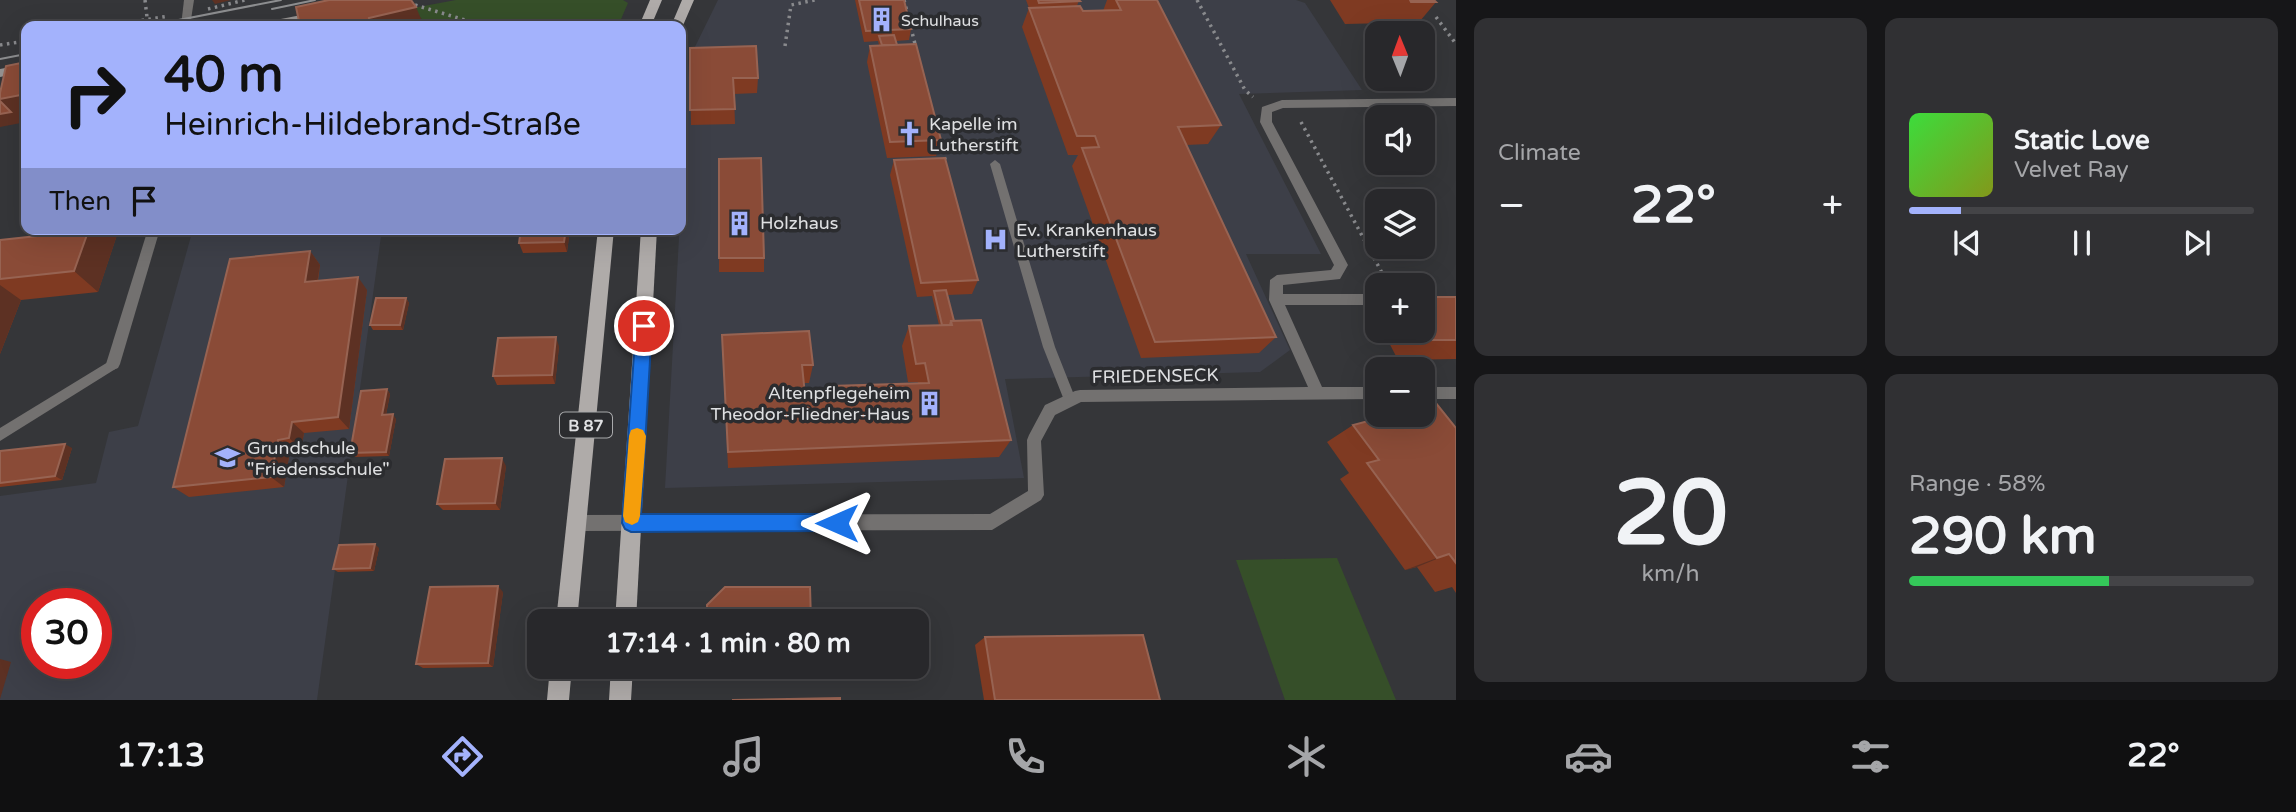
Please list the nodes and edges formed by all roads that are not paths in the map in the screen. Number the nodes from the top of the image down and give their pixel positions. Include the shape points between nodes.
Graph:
1 (189, 0) edge
2 (656, 0) edge
3 (688, 0) edge
4 (324, 14) edge
5 (187, 21) edge
6 (287, 21) edge
7 (647, 21) edge
8 (680, 21) edge
9 (21, 69) edge
10 (0, 73) edge
11 (1456, 102) edge
12 (995, 164) dead end
13 (152, 235) edge
14 (605, 235) edge
15 (649, 235) edge
16 (1365, 299) edge
17 (1276, 300) junction
18 (113, 363) joint
19 (1365, 393) edge
20 (1435, 393) edge
21 (1456, 393) edge
22 (1318, 394) junction
23 (1070, 400) junction
24 (0, 435) edge
25 (576, 523) junction
26 (631, 523) junction
27 (567, 609) edge
28 (626, 609) edge
29 (560, 679) edge
30 (621, 679) edge
31 (558, 700) edge
32 (620, 700) edge

1 - 5 lane
2 - 7 main road
3 - 8 main road
4 - 6 street
9 - 10 street
11 - 17 street via 1282,104 1266,110 1266,122 1341,265 1335,275 1277,280
12 - 23 lane via 1049,347
13 - 18 street
14 - 25 main road, B 87
15 - 26 main road, B 87
16 - 17 street
17 - 22 street
18 - 24 lane
19 - 22 street, FRIEDENSECK
20 - 21 street
22 - 23 street, FRIEDENSECK via 1080,396
23 - 26 street, FRIEDENSECK via 1050,410 1034,440 1036,495 992,522
25 - 26 street, FRIEDENSECK
25 - 27 main road, B 87
26 - 28 main road, B 87
29 - 31 main road
30 - 32 main road

